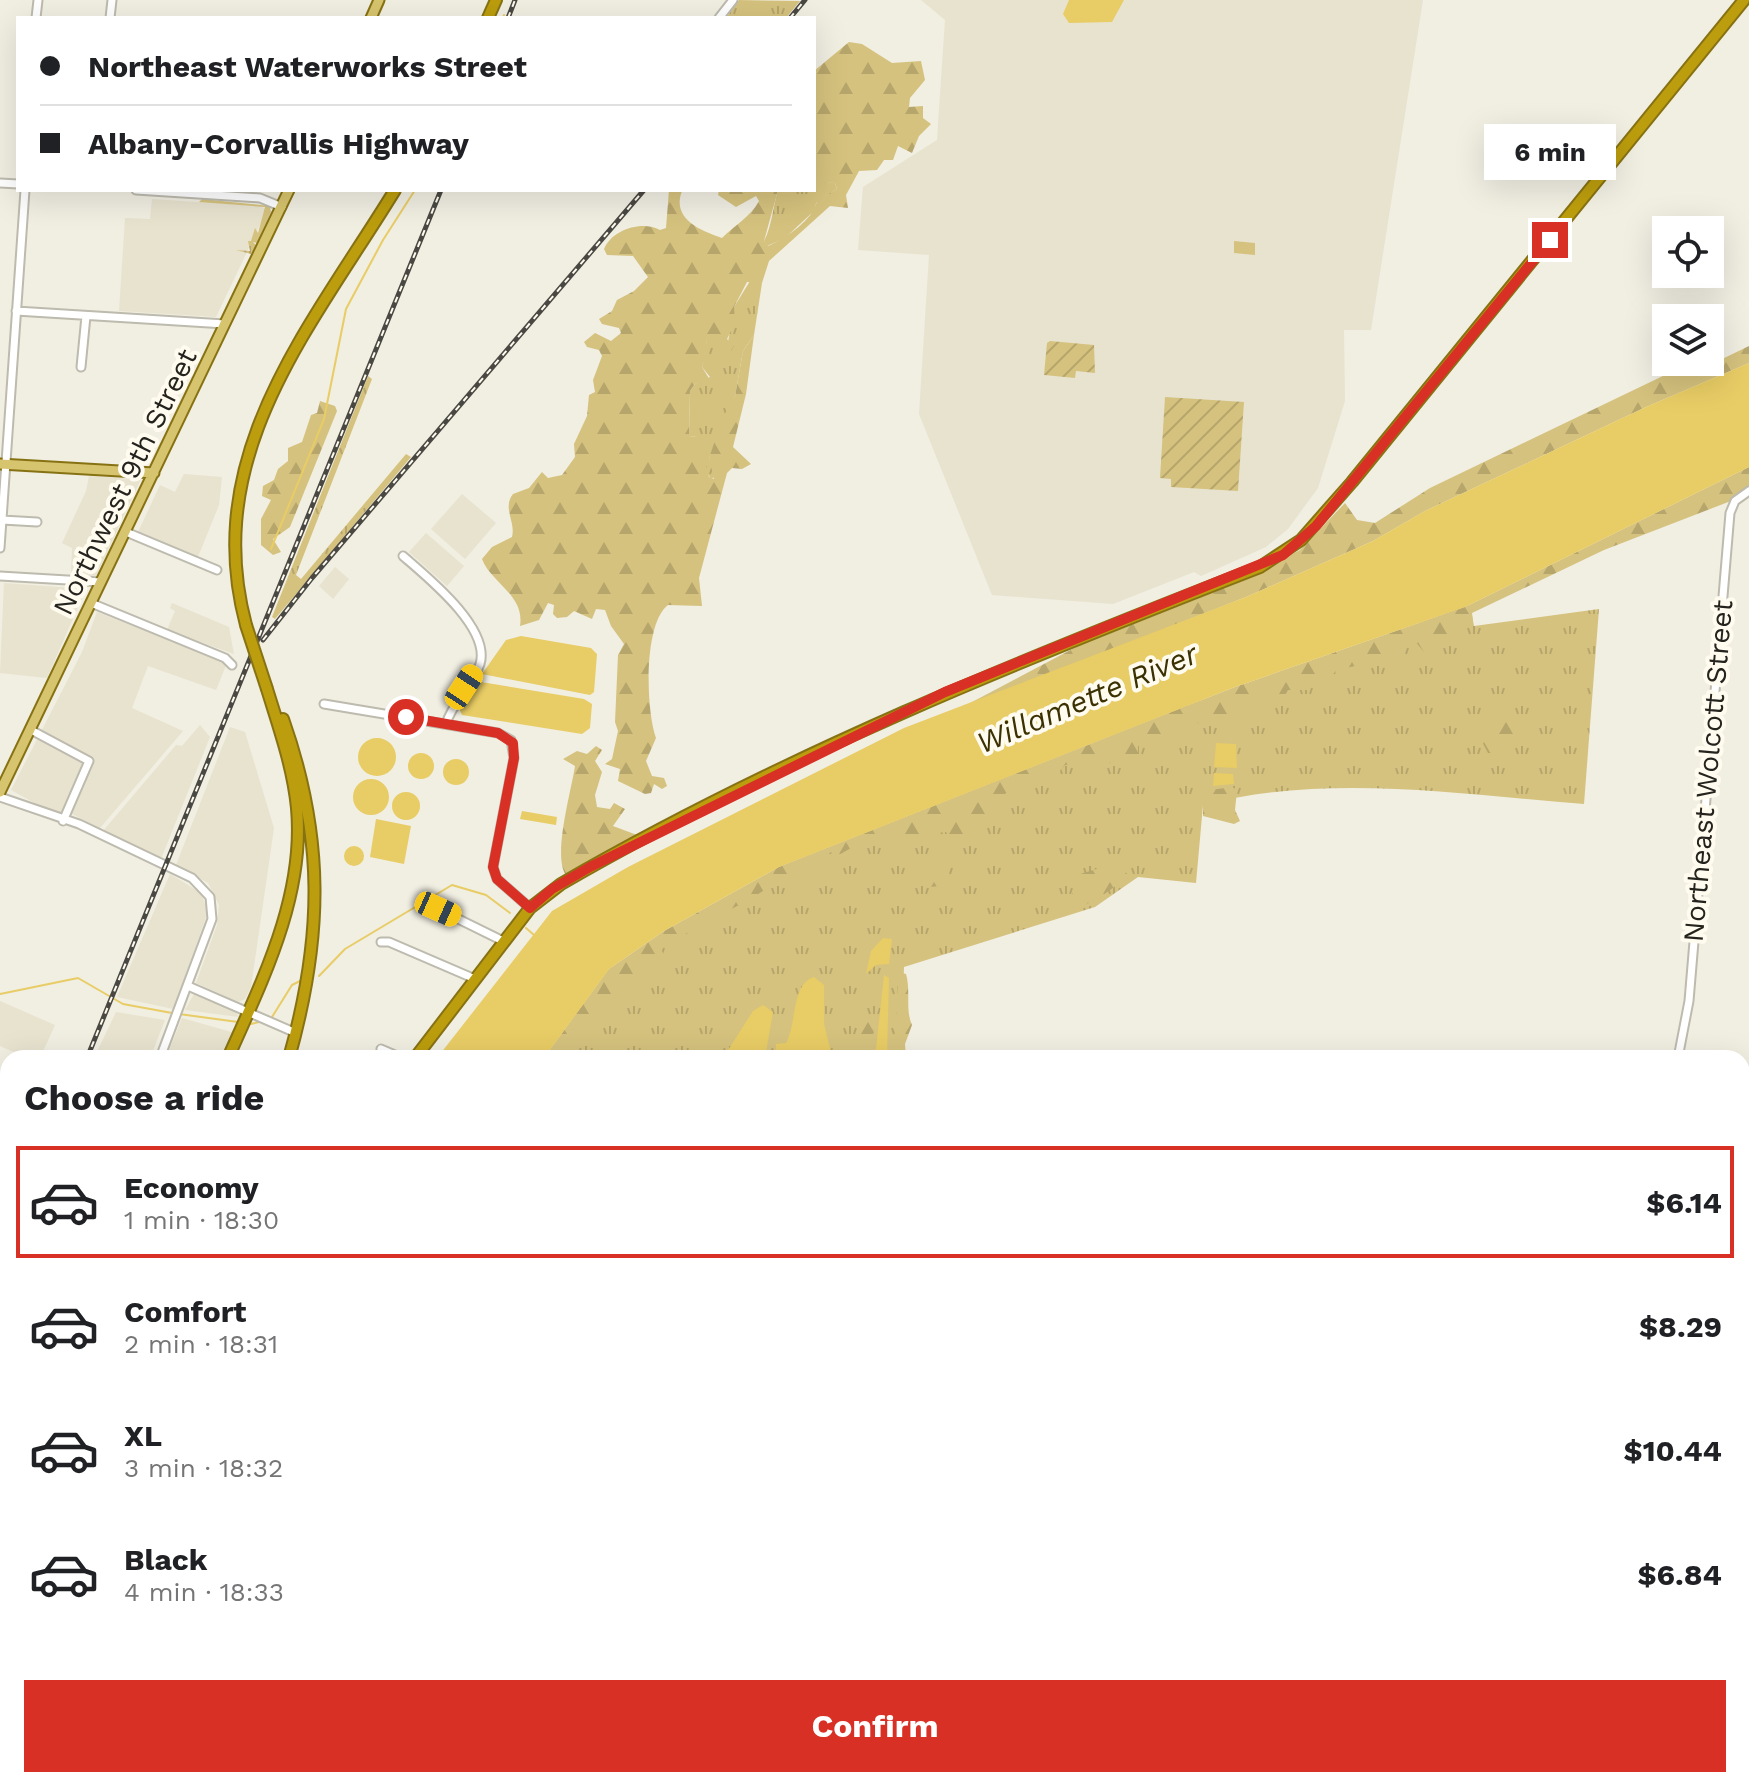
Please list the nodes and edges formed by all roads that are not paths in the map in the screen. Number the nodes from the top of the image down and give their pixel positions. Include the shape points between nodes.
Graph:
1 (733, 0) edge
2 (1744, 0) edge
3 (721, 16) edge
4 (25, 192) edge
5 (167, 192) edge
6 (288, 192) edge
7 (394, 192) edge
8 (282, 207) junction
9 (16, 311) junction
10 (86, 316) junction
11 (225, 324) junction
12 (81, 367) dead end
13 (2, 464) edge
14 (154, 473) junction
15 (1749, 491) edge
16 (2, 520) edge
17 (37, 522) dead end
18 (126, 532) junction
19 (0, 548) edge
20 (403, 556) dead end
21 (217, 570) dead end
22 (0, 576) edge
23 (101, 582) junction
24 (91, 603) junction
25 (232, 665) dead end
26 (267, 689) junction
27 (324, 704) dead end
28 (446, 724) junction
29 (31, 730) junction
30 (0, 795) edge
31 (63, 821) junction
32 (530, 908) junction
33 (438, 909) dead end
34 (503, 941) junction
35 (381, 942) dead end
36 (475, 979) junction
37 (188, 986) junction
38 (248, 1012) junction
39 (296, 1033) junction
40 (163, 1050) edge
41 (231, 1050) edge
42 (291, 1050) edge
43 (421, 1050) edge
44 (1680, 1050) edge

1 - 3 street
2 - 32 highway via 1316,526 1283,555 945,692 590,867
4 - 9 street
5 - 8 street via 260,198
6 - 8 main road, Northwest 9th Street
7 - 26 highway, bridge via 290,359 251,439 242,471 234,528 236,578
8 - 11 main road, Northwest 9th Street
9 - 10 street
9 - 13 street
10 - 11 street
10 - 12 street
11 - 14 main road, Northwest 9th Street
13 - 14 main road
13 - 16 street
14 - 18 main road, Northwest 9th Street
15 - 44 street, Northeast Wolcott Street via 1735,501 1730,513 1689,1001
16 - 17 street
16 - 19 street
18 - 21 street
18 - 23 main road, Northwest 9th Street
20 - 28 street via 473,625 479,643 480,663 451,706
22 - 23 street
23 - 24 main road, Northwest 9th Street
24 - 25 street
24 - 29 main road, Northwest 9th Street
26 - 38 highway via 292,774 297,851 280,931
26 - 39 highway via 280,709 301,774 316,860 312,955
27 - 28 street
28 - 32 street via 498,733 513,743 493,867 497,879
29 - 30 main road, Northwest 9th Street
29 - 31 street via 89,761
30 - 31 street
31 - 37 street via 199,883 210,897 212,919
32 - 34 highway
33 - 34 street
34 - 36 highway
35 - 36 street
36 - 43 highway
37 - 38 street
37 - 40 street
38 - 39 street
38 - 41 highway
39 - 42 highway

